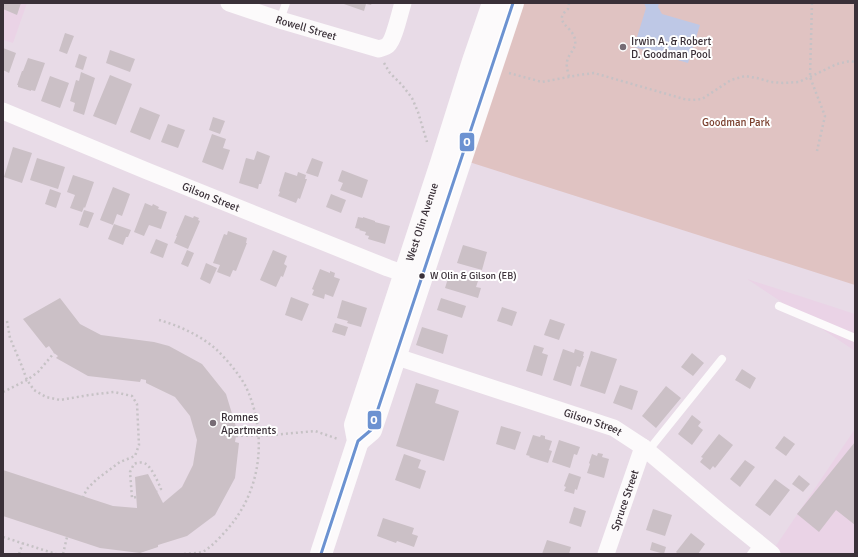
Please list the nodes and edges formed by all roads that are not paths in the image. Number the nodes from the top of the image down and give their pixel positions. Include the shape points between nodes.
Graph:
1 (229, 3) edge
2 (286, 3) edge
3 (403, 3) edge
4 (493, 3) edge
5 (512, 3) edge
6 (280, 20) junction
7 (3, 111) edge
8 (413, 276) junction
9 (779, 306) dead end
10 (855, 338) edge
11 (387, 353) junction
12 (722, 359) dead end
13 (646, 449) junction
14 (755, 549) edge
15 (321, 554) edge
16 (606, 554) edge
17 (772, 554) edge

1 - 6 street, Rowell Street
2 - 6 lane
3 - 6 street, Rowell Street via 390,44 380,47
4 - 8 street, West Olin Avenue via 473,61
5 - 8 street, West Olin Avenue
7 - 8 street, Gilson Street via 146,171
8 - 11 street, West Olin Avenue
9 - 10 lane
11 - 13 street, Gilson Street via 614,428
11 - 15 street, West Olin Avenue via 348,440
12 - 13 lane
13 - 14 street, Gilson Street via 720,512
13 - 16 street, Spruce Street
14 - 17 street, Gilson Street

